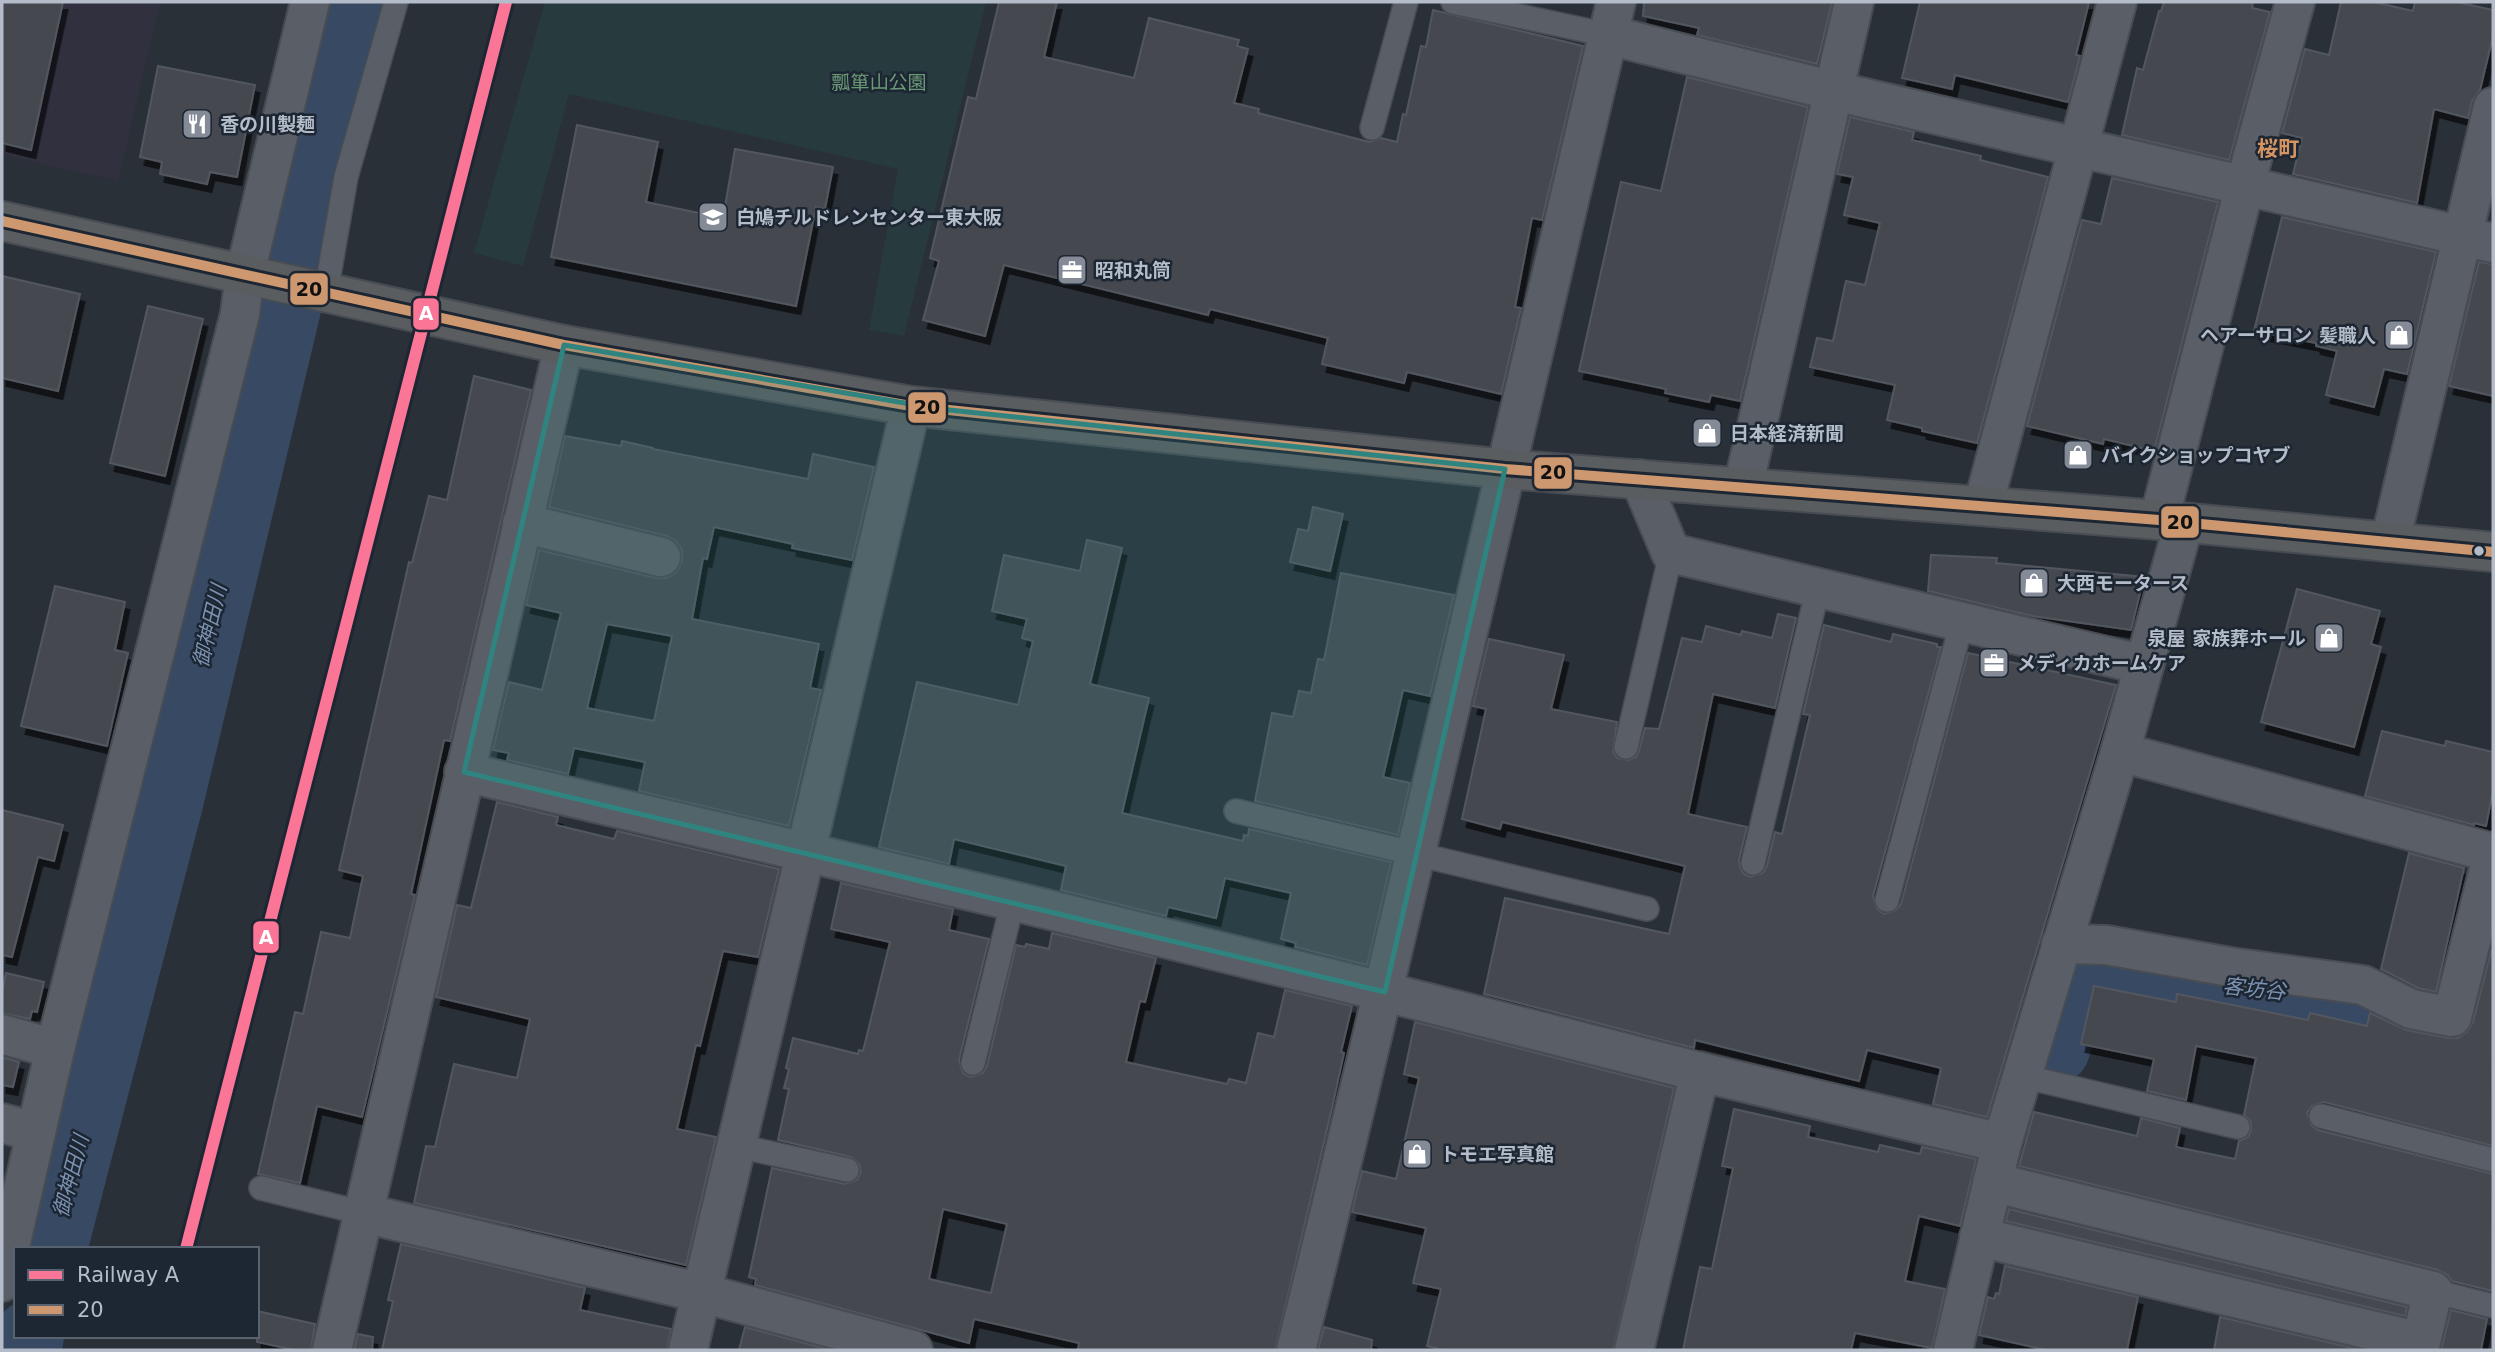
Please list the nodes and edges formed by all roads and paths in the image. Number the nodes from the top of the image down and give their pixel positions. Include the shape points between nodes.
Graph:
1 (310, 2) edge
2 (396, 2) edge
3 (1406, 2) edge
4 (1453, 2) edge
5 (1854, 2) edge
6 (2117, 2) edge
7 (2295, 2) edge
8 (1612, 18) edge
9 (1834, 91) junction
10 (2493, 107) edge
11 (1372, 128) dead end
12 (2078, 146) junction
13 (2245, 185) junction
14 (2, 221) edge
15 (2478, 239) edge
16 (254, 276) junction
17 (320, 290) junction
18 (564, 345) junction
19 (911, 406) junction
20 (1505, 468) junction
21 (1640, 479) junction
22 (1742, 487) junction
23 (1983, 506) junction
24 (2171, 521) junction
25 (522, 523) junction
26 (2390, 542) junction
27 (2493, 552) edge
28 (1671, 553) junction
29 (661, 557) dead end
30 (1818, 588) junction
31 (1962, 622) junction
32 (2144, 665) junction
33 (1626, 747) dead end
34 (2120, 752) junction
35 (464, 772) junction
36 (1236, 811) dead end
37 (807, 852) junction
38 (2493, 853) edge
39 (1417, 854) junction
40 (1753, 863) dead end
41 (1887, 900) dead end
42 (1013, 901) junction
43 (1647, 909) dead end
44 (2061, 944) junction
45 (1385, 992) junction
46 (2, 1034) edge
47 (55, 1049) junction
48 (973, 1063) dead end
49 (1700, 1072) junction
50 (2022, 1076) junction
51 (2321, 1116) dead end
52 (19, 1127) edge
53 (2238, 1127) dead end
54 (2002, 1143) junction
55 (738, 1146) junction
56 (2493, 1160) edge
57 (847, 1170) dead end
58 (1992, 1182) junction
59 (261, 1188) dead end
60 (363, 1213) junction
61 (1979, 1237) junction
62 (2, 1283) edge
63 (2433, 1291) junction
64 (702, 1293) junction
65 (2493, 1306) edge
66 (2342, 1337) edge
67 (2420, 1346) edge
68 (331, 1350) edge
69 (688, 1350) edge
70 (913, 1350) edge
71 (1296, 1350) edge
72 (1634, 1350) edge
73 (1952, 1350) edge

1 - 16 street
2 - 17 lane via 346,177
3 - 11 lane
4 - 8 lane
5 - 9 street
6 - 12 street
7 - 13 street
8 - 9 street
8 - 20 street
9 - 12 street
9 - 22 street
10 - 15 street
12 - 13 street
12 - 23 street
13 - 15 street
13 - 24 street
14 - 16 highway
15 - 26 street
16 - 17 highway
16 - 47 street via 240,314
17 - 18 highway
18 - 19 highway
18 - 25 street
19 - 20 highway
19 - 37 street
20 - 21 highway
20 - 39 street
21 - 22 highway
21 - 28 street
22 - 23 highway
23 - 24 highway
24 - 26 highway
24 - 32 street
25 - 29 street
25 - 35 street
26 - 27 highway
28 - 30 street
28 - 33 lane
30 - 31 street
30 - 40 lane
31 - 32 street
31 - 41 lane
32 - 34 street
34 - 38 street
34 - 44 street
35 - 37 street
35 - 60 street
36 - 39 lane
37 - 42 street
37 - 55 street
38 - 44 street via 2452,1017 2411,1009 2363,985 2106,945
39 - 43 lane
39 - 45 street
42 - 45 street
42 - 48 lane
44 - 50 street
45 - 49 street
45 - 71 street
46 - 47 street
47 - 52 street
49 - 54 street
49 - 72 street
50 - 53 lane
50 - 54 street
51 - 56 lane
52 - 62 street
54 - 58 street
55 - 57 lane
55 - 64 street
58 - 61 street
58 - 63 street
59 - 60 lane
60 - 64 street
60 - 68 street
61 - 66 street
61 - 73 street
63 - 65 lane
63 - 67 street
64 - 69 street
64 - 70 street
66 - 67 street

